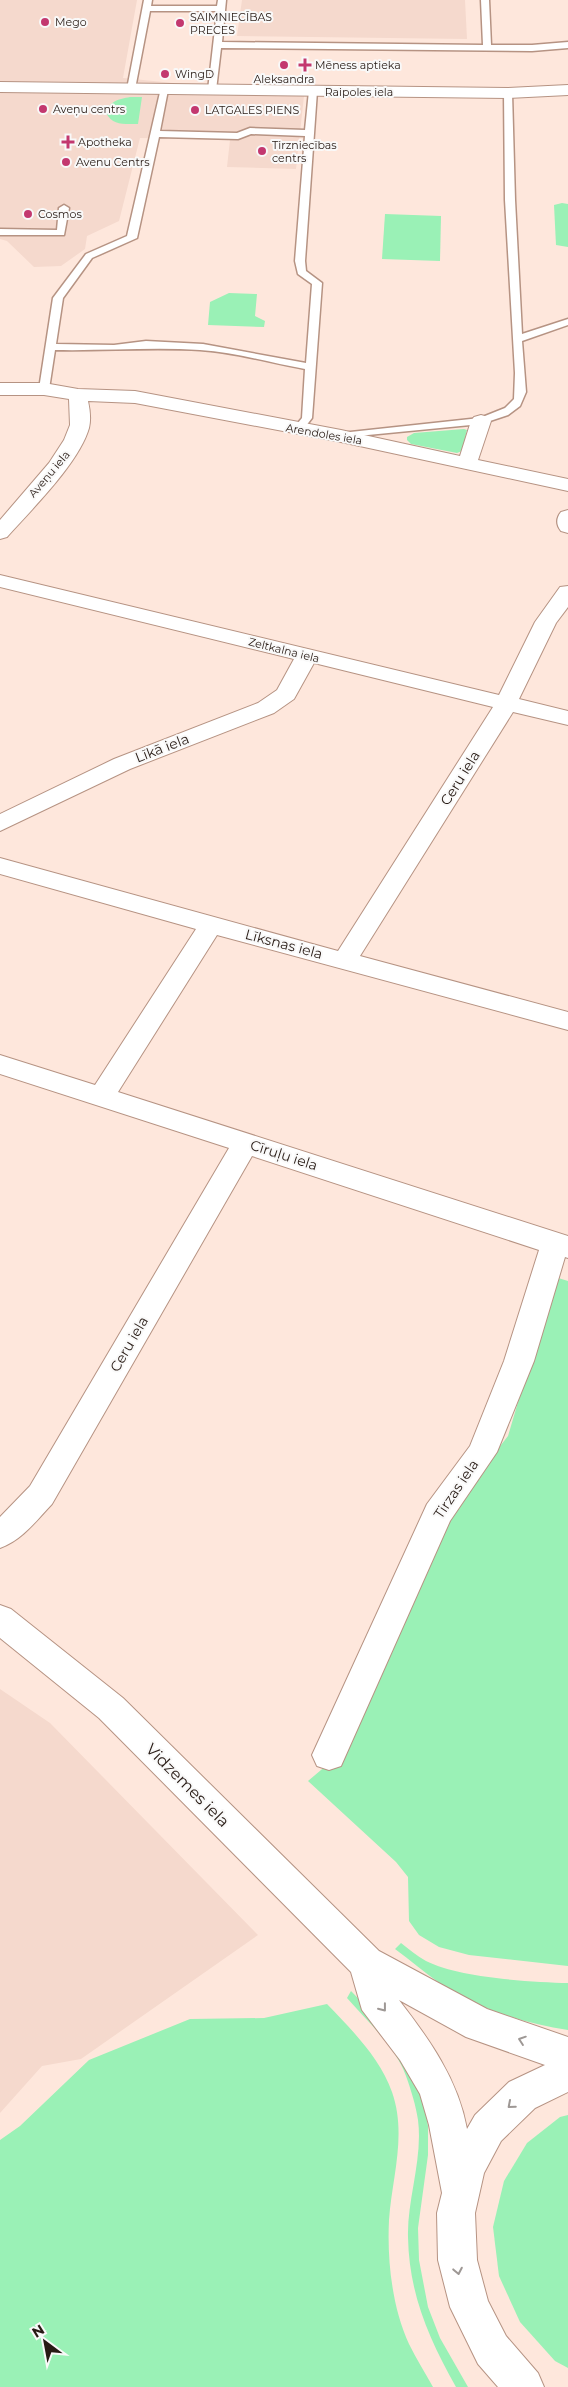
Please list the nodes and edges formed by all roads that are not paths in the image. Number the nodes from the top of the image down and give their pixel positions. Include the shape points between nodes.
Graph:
1 (222, 0) edge
2 (485, 0) edge
3 (147, 4) edge
4 (221, 10) junction
5 (568, 44) edge
6 (218, 45) junction
7 (487, 48) junction
8 (0, 87) edge
9 (131, 89) junction
10 (164, 90) junction
11 (212, 90) junction
12 (568, 90) edge
13 (313, 91) junction
14 (508, 93) junction
15 (310, 133) junction
16 (156, 134) junction
17 (64, 208) dead end
18 (0, 232) edge
19 (568, 322) edge
20 (517, 339) junction
21 (52, 347) junction
22 (312, 366) junction
23 (0, 389) edge
24 (44, 389) junction
25 (78, 395) junction
26 (481, 421) junction
27 (298, 429) junction
28 (341, 436) junction
29 (467, 463) junction
30 (568, 485) edge
31 (568, 516) edge
32 (568, 527) edge
33 (0, 533) edge
34 (0, 581) edge
35 (568, 592) edge
36 (546, 622) junction
37 (568, 627) edge
38 (307, 656) junction
39 (506, 704) junction
40 (568, 718) edge
41 (0, 823) edge
42 (0, 866) edge
43 (211, 926) junction
44 (345, 960) junction
45 (568, 1021) edge
46 (0, 1064) edge
47 (102, 1096) junction
48 (246, 1143) junction
49 (561, 1245) edge
50 (0, 1535) edge
51 (0, 1619) edge
52 (329, 1755) dead end
53 (366, 1963) junction
54 (568, 2055) edge
55 (568, 2073) edge
56 (459, 2192) junction
57 (524, 2387) edge

1 - 4 lane
2 - 7 lane
3 - 4 lane
3 - 9 lane
4 - 6 lane
5 - 7 lane
6 - 7 lane
6 - 11 lane
8 - 9 street, Raipoles iela
9 - 10 street, Raipoles iela
10 - 11 street, Raipoles iela
10 - 16 lane
11 - 13 street, Raipoles iela
12 - 14 street, Raipoles iela
13 - 14 street, Raipoles iela
13 - 15 lane
14 - 20 lane
15 - 16 lane via 250,131 238,136
15 - 22 lane via 300,261 301,272 317,283
16 - 21 lane via 132,238 89,256 58,298
17 - 18 lane via 61,233
19 - 20 lane
20 - 26 lane via 521,392 517,404 500,415
21 - 22 lane via 114,348 146,344 202,347
21 - 24 lane
22 - 27 lane via 307,418
23 - 24 street
24 - 25 street
25 - 27 street, Arendoles iela via 135,397
25 - 33 street, Aveņu iela via 80,428 71,447
26 - 28 lane
26 - 29 street
27 - 28 street, Arendoles iela
28 - 29 street, Arendoles iela
29 - 30 street, Arendoles iela
31 - 32 street
34 - 38 street, Zeltkalna iela
35 - 36 street, Ceru iela
36 - 37 street
36 - 39 street, Ceru iela
38 - 39 street, Zeltkalna iela
38 - 41 street, Līkā iela via 286,694 266,708 122,764
39 - 40 street, Zeltkalna iela
39 - 44 street, Ceru iela
42 - 43 street, Līksnas iela
43 - 44 street, Līksnas iela
43 - 47 street
44 - 45 street, Līksnas iela
46 - 47 street, Cīruļu iela
47 - 48 street, Cīruļu iela
48 - 49 street, Cīruļu iela
48 - 50 street, Ceru iela via 41,1495
49 - 52 street, Tirzas iela via 482,1452 438,1513
51 - 53 street, Vidzemes iela via 111,1708
54 -> 53 street, Vidzemes iela via 480,2024
53 -> 56 street via 375,1998 413,2047 436,2086 448,2125
55 -> 56 street via 533,2088 500,2114 474,2150
56 -> 57 street via 455,2246 466,2302 489,2347

